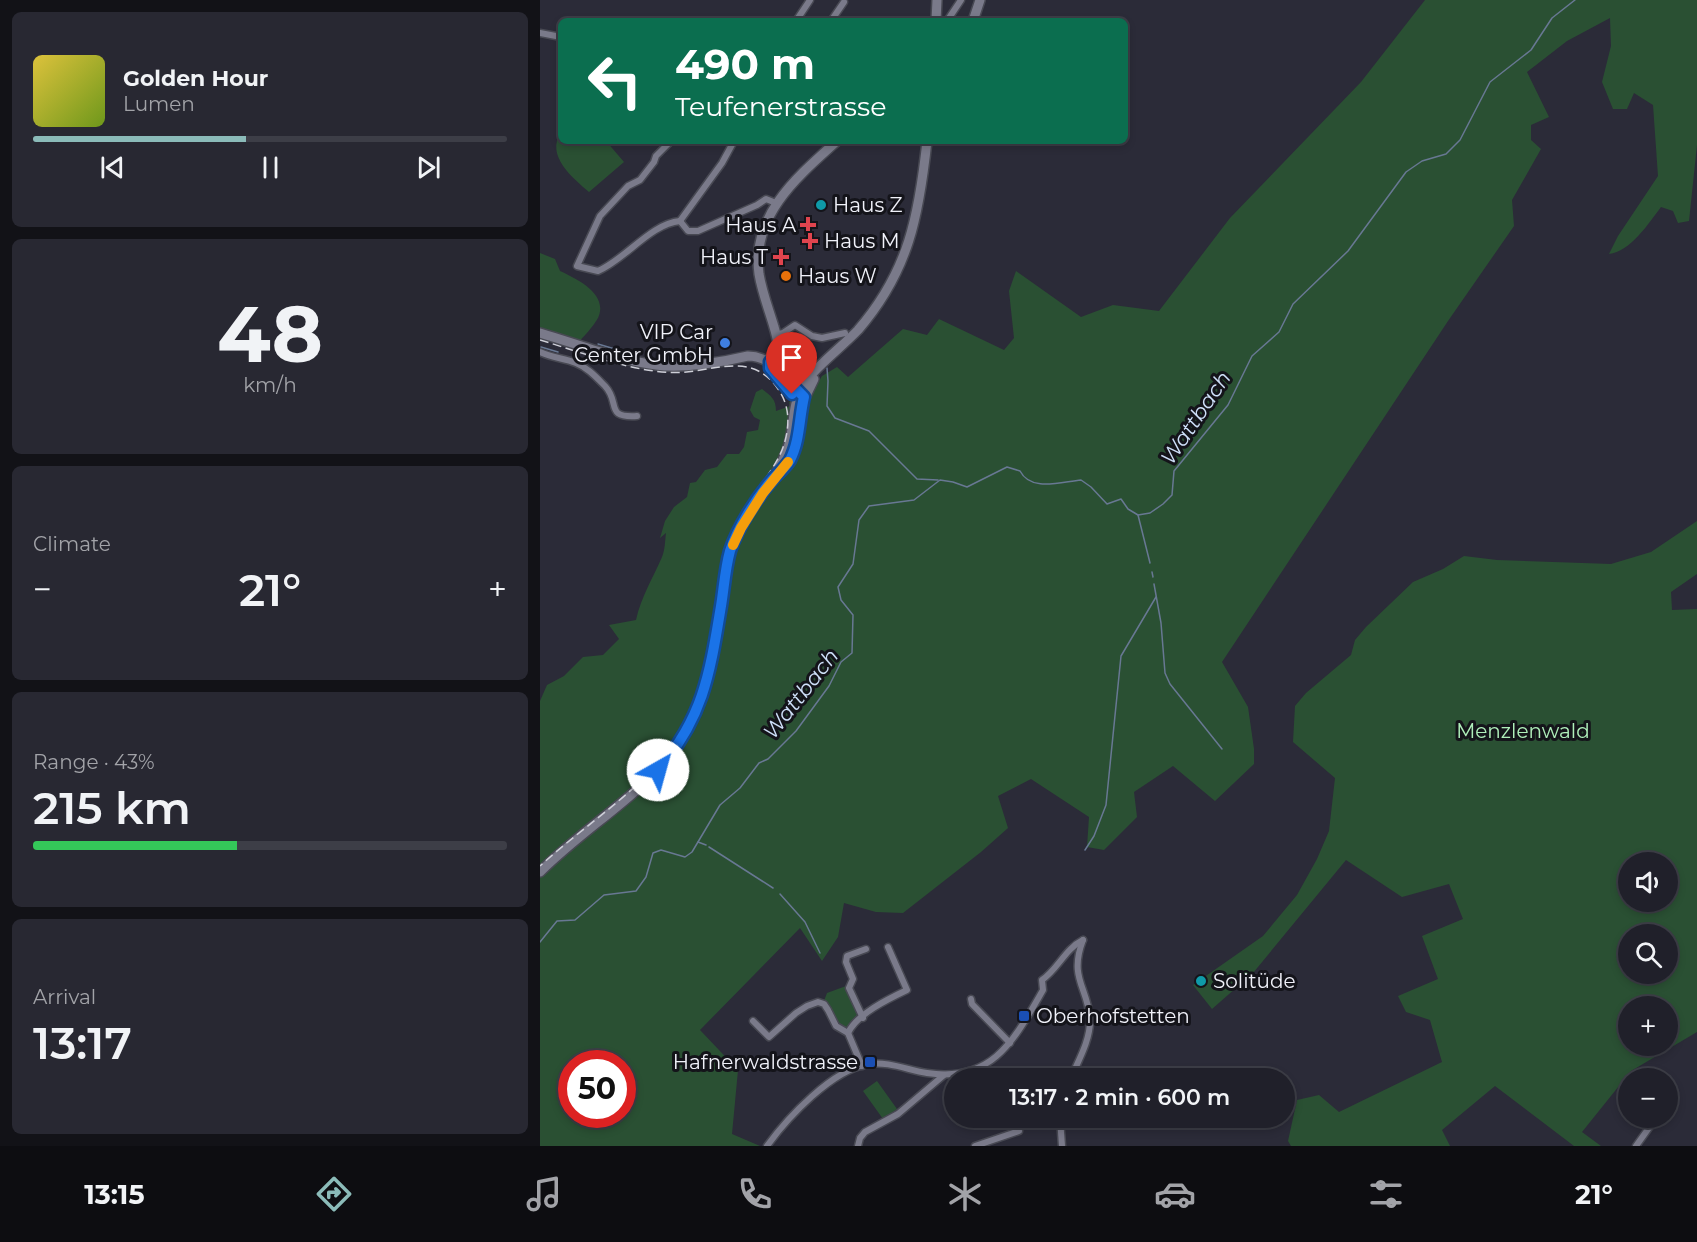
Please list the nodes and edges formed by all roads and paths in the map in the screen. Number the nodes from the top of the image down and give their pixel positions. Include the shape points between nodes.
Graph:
1 (810, 0) edge
2 (937, 0) edge
3 (961, 0) edge
4 (980, 0) edge
5 (844, 2) dead end
6 (798, 18) edge
7 (833, 18) edge
8 (936, 18) edge
9 (949, 18) edge
10 (974, 18) edge
11 (540, 33) edge
12 (558, 36) edge
13 (668, 144) edge
14 (732, 144) edge
15 (831, 144) edge
16 (927, 144) edge
17 (776, 203) junction
18 (680, 221) junction
19 (540, 333) edge
20 (844, 333) dead end
21 (776, 335) junction
22 (540, 352) edge
23 (772, 366) junction
24 (801, 396) junction
25 (638, 416) dead end
26 (540, 872) edge
27 (888, 947) dead end
28 (866, 949) dead end
29 (971, 999) dead end
30 (863, 1018) junction
31 (753, 1021) dead end
32 (848, 1033) junction
33 (1010, 1043) junction
34 (862, 1066) junction
35 (978, 1068) edge
36 (1075, 1068) edge
37 (944, 1075) joint
38 (1061, 1128) edge
39 (1649, 1128) edge
40 (1018, 1131) dead end
41 (766, 1146) edge
42 (858, 1146) edge
43 (975, 1146) edge
44 (1062, 1146) edge
45 (1636, 1146) edge

1 - 6 street
2 - 8 main road
3 - 9 street
4 - 10 main road
5 - 7 street
11 - 12 street
13 - 18 street via 640,180 628,186 600,216 577,266 592,271 605,268 663,225
14 - 18 street
15 - 17 main road
16 - 24 main road via 916,220 901,263 867,320 819,369
17 - 18 street via 766,199 698,231 688,231
17 - 21 main road via 764,227 758,257
19 - 23 main road via 657,365 681,366 752,355
20 - 21 street via 822,338 795,325
21 - 23 main road via 780,357
22 - 25 street via 589,370 609,390 619,415
23 - 24 main road
24 - 26 main road via 792,453 741,528 730,552 708,678 686,733 642,786
27 - 30 street via 907,990 883,1001
28 - 30 street via 847,956 846,962 854,979 849,988
29 - 33 street
30 - 32 street
31 - 32 street via 769,1037 796,1013 818,1002 824,1004 836,1026
32 - 34 street
33 - 35 street via 996,1058
33 - 36 street via 1043,990 1042,980 1083,940 1077,972 1090,1020
34 - 37 street via 888,1064
34 - 41 street via 824,1088
37 - 42 street via 898,1114 865,1132
38 - 44 street
39 - 45 street
40 - 43 street

